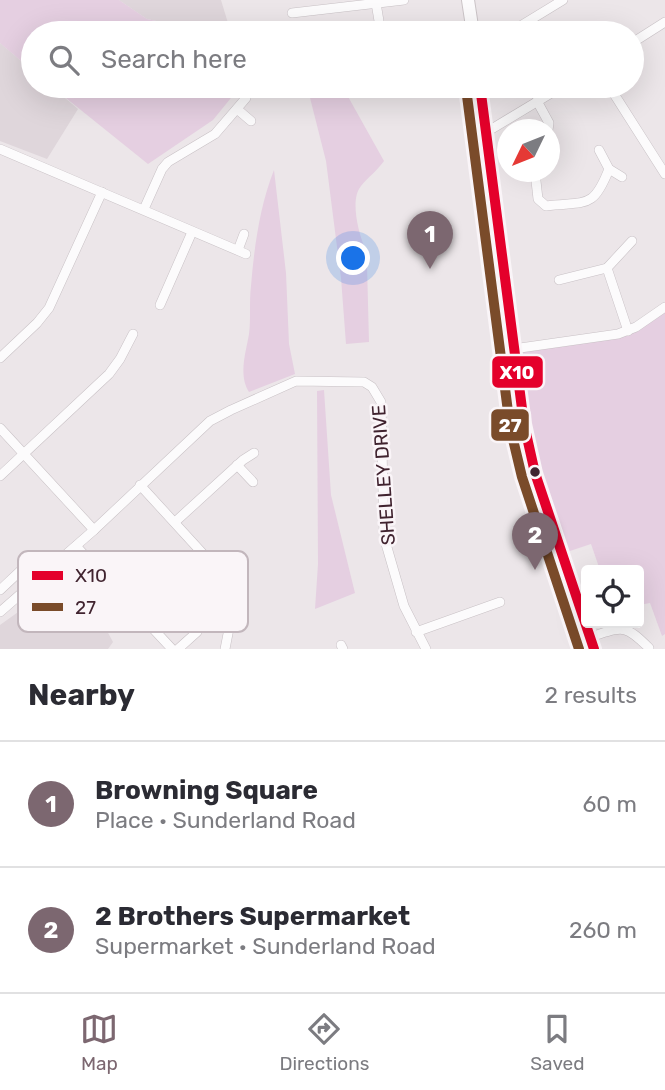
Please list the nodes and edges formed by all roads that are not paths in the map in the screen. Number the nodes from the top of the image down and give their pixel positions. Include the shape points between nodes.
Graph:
1 (404, 0) edge
2 (468, 0) edge
3 (564, 0) edge
4 (376, 3) junction
5 (326, 4) edge
6 (292, 12) dead end
7 (379, 21) edge
8 (471, 21) edge
9 (529, 21) edge
10 (665, 22) edge
11 (644, 35) edge
12 (246, 98) dead end
13 (481, 98) edge
14 (542, 98) edge
15 (617, 98) edge
16 (537, 101) junction
17 (237, 109) junction
18 (547, 119) edge
19 (251, 121) dead end
20 (485, 133) junction
21 (0, 149) edge
22 (599, 150) dead end
23 (609, 169) junction
24 (665, 174) edge
25 (622, 177) dead end
26 (536, 182) edge
27 (102, 192) junction
28 (144, 209) junction
29 (192, 232) junction
30 (244, 234) dead end
31 (632, 241) dead end
32 (607, 268) junction
33 (559, 281) dead end
34 (160, 305) dead end
35 (665, 307) edge
36 (628, 331) junction
37 (133, 334) dead end
38 (513, 349) junction
39 (0, 358) edge
40 (0, 428) edge
41 (254, 453) dead end
42 (24, 454) junction
43 (237, 465) junction
44 (0, 476) edge
45 (253, 482) dead end
46 (140, 485) junction
47 (174, 522) junction
48 (93, 530) junction
49 (76, 545) junction
50 (69, 551) edge
51 (82, 551) edge
52 (202, 551) edge
53 (18, 572) edge
54 (2, 585) edge
55 (18, 596) edge
56 (500, 602) dead end
57 (0, 612) edge
58 (156, 632) edge
59 (197, 632) dead end
60 (416, 632) junction
61 (592, 643) edge
62 (649, 648) edge
63 (172, 649) edge
64 (178, 649) edge
65 (426, 649) edge

1 - 4 street
2 - 8 main road
3 - 9 street
4 - 5 street
4 - 7 street
5 - 6 street
10 - 11 street
12 - 17 street
13 - 20 main road
14 - 16 street
15 - 24 street
16 - 18 street
16 - 20 street
17 - 19 street
17 - 28 street via 215,134 168,162
20 - 38 main road
21 - 27 street
22 - 23 street
23 - 25 street
23 - 26 street via 599,194 591,200 547,205 538,199
27 - 28 street
27 - 39 street via 49,308
28 - 29 street
29 - 30 street via 242,252
29 - 34 street
31 - 32 street
32 - 33 street
32 - 36 street
35 - 36 street
36 - 38 street
37 - 42 street via 109,374
38 - 61 main road via 535,473
40 - 42 street
41 - 43 street
42 - 44 street
42 - 48 street
43 - 45 street
43 - 47 street
46 - 47 street
46 - 48 street
46 - 60 street, SHELLEY DRIVE via 210,421 293,383 367,383 376,391 381,408 384,537
47 - 52 street
48 - 49 street
49 - 50 street
49 - 51 street
53 - 54 street
55 - 57 street
56 - 60 street
58 - 63 street
59 - 64 street
60 - 65 street, SHELLEY DRIVE
61 - 62 street via 624,629

